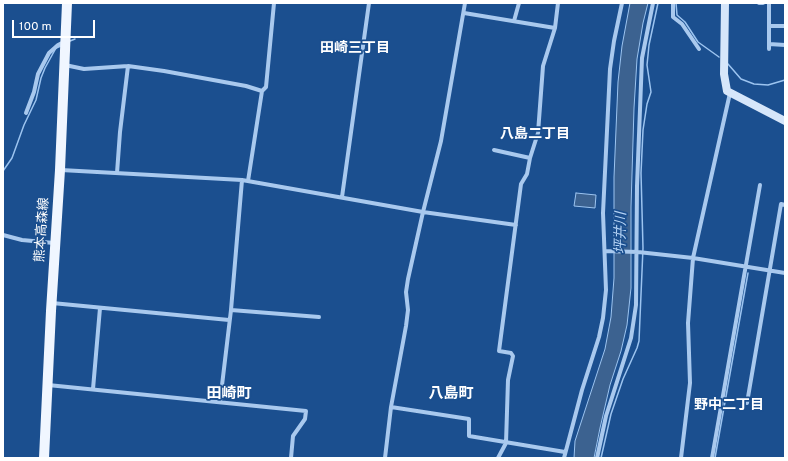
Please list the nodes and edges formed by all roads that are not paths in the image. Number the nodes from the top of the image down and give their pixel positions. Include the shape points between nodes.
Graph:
1 (67, 3) edge
2 (274, 3) edge
3 (369, 3) edge
4 (465, 3) edge
5 (519, 3) edge
6 (558, 3) edge
7 (622, 3) edge
8 (653, 3) edge
9 (673, 3) edge
10 (724, 3) edge
11 (759, 3) edge
12 (762, 3) edge
13 (769, 3) edge
14 (464, 13) junction
15 (514, 21) junction
16 (769, 26) junction
17 (785, 26) edge
18 (555, 28) junction
19 (65, 41) junction
20 (785, 45) edge
21 (699, 49) dead end
22 (64, 65) junction
23 (128, 66) junction
24 (262, 91) junction
25 (730, 93) junction
26 (26, 113) dead end
27 (785, 121) edge
28 (494, 150) dead end
29 (530, 158) junction
30 (60, 170) junction
31 (117, 173) junction
32 (242, 180) junction
33 (248, 182) junction
34 (760, 185) dead end
35 (342, 197) junction
36 (785, 205) edge
37 (423, 212) junction
38 (516, 225) junction
39 (3, 235) edge
40 (55, 243) junction
41 (608, 251) junction
42 (636, 252) junction
43 (693, 258) junction
44 (745, 267) junction
45 (769, 271) junction
46 (785, 273) edge
47 (51, 303) junction
48 (100, 308) junction
49 (231, 310) junction
50 (319, 317) dead end
51 (229, 320) junction
52 (47, 385) junction
53 (93, 389) junction
54 (220, 402) junction
55 (747, 403) dead end
56 (391, 407) junction
57 (506, 442) junction
58 (565, 452) junction
59 (681, 457) edge
60 (44, 458) edge
61 (291, 458) edge
62 (385, 458) edge
63 (498, 458) edge
64 (564, 458) edge
65 (597, 458) edge
66 (688, 458) edge
67 (712, 458) edge

1 - 19 main road, 熊本高森線
2 - 24 street via 266,86
3 - 35 street
4 - 14 street
5 - 15 street
6 - 18 street
7 - 41 street via 610,69 603,213
8 - 42 street via 642,58
9 - 21 street via 673,17 682,24
10 - 25 main road via 724,74 727,91
11 - 12 street
13 - 16 street
14 - 15 street
14 - 37 street via 441,141
15 - 18 street
16 - 17 street
16 - 20 street via 769,46
18 - 29 street via 543,66 538,134
19 - 22 main road, 熊本高森線
19 - 26 street via 49,53 38,74
22 - 23 street via 84,69
22 - 30 main road, 熊本高森線
23 - 24 street
23 - 31 street
24 - 33 street
25 - 27 main road
25 - 43 street
28 - 29 street
29 - 38 street via 527,174 521,184
30 - 31 street
30 - 40 main road, 熊本高森線
31 - 32 street
32 - 33 street
32 - 49 street
33 - 35 street
34 - 44 street
35 - 37 street
36 - 45 street via 781,204
37 - 38 street
37 - 56 street via 408,279 406,326
38 - 57 street via 499,351 511,353 513,356 508,380
39 - 40 street via 22,240
40 - 47 main road, 熊本高森線
41 - 42 street
41 - 58 street via 606,290 599,337
42 - 43 street
42 - 65 street via 636,306 632,338 606,416
43 - 44 street
43 - 59 street via 688,323 690,382
44 - 45 street
44 - 67 street
45 - 46 street
45 - 55 street
47 - 48 street
47 - 52 main road, 熊本高森線
48 - 51 street
48 - 53 street
49 - 50 street
49 - 51 street
51 - 54 street
52 - 53 street
52 - 60 main road, 熊本高森線
53 - 54 street
54 - 61 street via 306,411 305,419 293,436
56 - 57 street via 469,419 469,436
56 - 62 street
57 - 58 street
57 - 63 street
58 - 64 street
59 - 66 street

